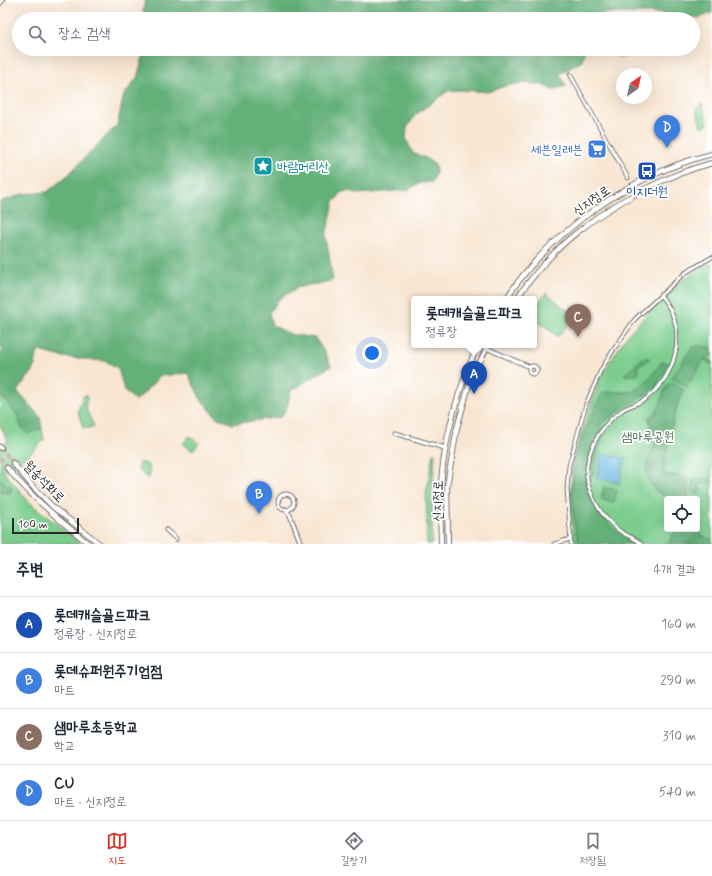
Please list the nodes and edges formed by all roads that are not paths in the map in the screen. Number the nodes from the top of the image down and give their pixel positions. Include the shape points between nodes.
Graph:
1 (2, 0) edge
2 (0, 3) edge
3 (570, 74) dead end
4 (712, 154) edge
5 (712, 163) edge
6 (628, 178) dead end
7 (712, 257) edge
8 (660, 295) junction
9 (508, 296) edge
10 (518, 296) edge
11 (478, 348) edge
12 (486, 348) edge
13 (489, 348) edge
14 (530, 367) dead end
15 (394, 433) dead end
16 (446, 448) junction
17 (453, 449) junction
18 (13, 463) tunnel mouth
19 (7, 468) tunnel mouth
20 (292, 507) junction
21 (285, 509) junction
22 (290, 515) junction
23 (166, 530) dead end
24 (176, 539) dead end
25 (570, 539) junction
26 (89, 544) edge
27 (100, 544) edge
28 (301, 544) edge
29 (442, 544) edge
30 (448, 544) edge
31 (554, 544) edge
32 (571, 544) edge
33 (641, 544) edge

1 - 2 street
3 - 6 street
4 - 9 street, 신지정로 via 657,173 615,196 548,247
5 - 10 street, 신지정로 via 653,186 596,218 562,246
7 - 8 street via 685,273
8 - 25 street via 632,323 601,370 590,392 569,464 567,489
8 - 33 street via 673,315 678,338 673,362 656,390 646,399 621,410 600,431 591,449 586,476 594,500 608,520
11 - 16 street, 신지정로 via 459,391
12 - 17 street, 신지정로 via 465,398
13 - 14 street
15 - 16 street
16 - 17 street
16 - 29 street, 신지정로 via 440,495
17 - 30 street, 신지정로 via 447,486
18 - 27 street, 월송석화로 via 53,507
19 - 26 street, 월송석화로 via 46,509
20 - 21 street
20 - 21 street via 293,497 284,495 279,503
20 - 22 street
21 - 22 street
22 - 28 street
23 - 24 street
25 - 31 street
25 - 32 street

